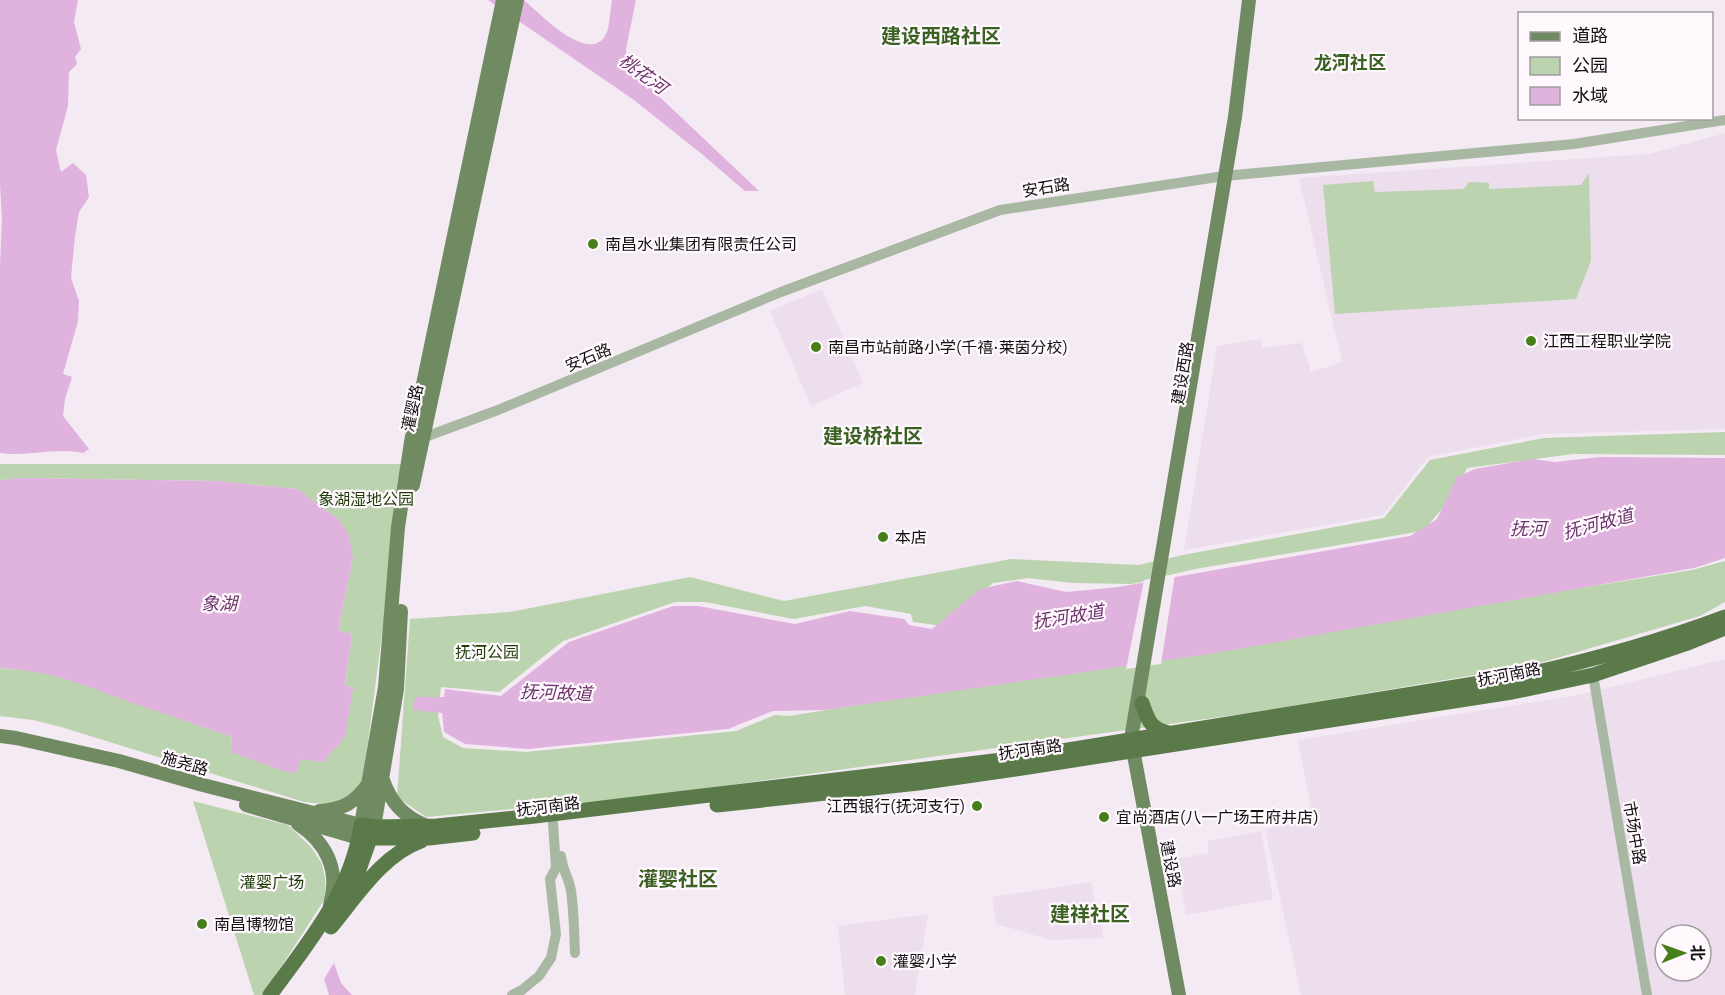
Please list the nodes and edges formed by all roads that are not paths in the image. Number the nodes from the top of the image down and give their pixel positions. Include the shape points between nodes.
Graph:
1 (1250, 0) edge
2 (1255, 0) edge
3 (512, 2) edge
4 (1725, 120) edge
5 (1227, 176) junction
6 (416, 440) junction
7 (1725, 617) edge
8 (1725, 628) edge
9 (1683, 639) junction
10 (1593, 675) junction
11 (1139, 702) junction
12 (1169, 733) junction
13 (0, 736) edge
14 (0, 744) edge
15 (1135, 745) junction
16 (376, 781) junction
17 (290, 813) junction
18 (556, 823) junction
19 (366, 832) junction
20 (429, 832) junction
21 (329, 921) junction
22 (576, 952) dead end
23 (270, 995) edge
24 (283, 995) edge
25 (512, 995) edge
26 (1179, 995) edge
27 (1647, 995) edge

1 - 5 main road, 建设西路
2 - 5 main road, 建设西路 via 1240,117
3 - 6 main road, 灌婴路
4 - 5 street, 安石路 via 1574,144
5 - 6 street, 安石路 via 1000,210 781,292 498,410
5 - 11 main road, 建设西路
6 - 16 main road, 灌婴路 via 398,527
7 - 9 highway
8 - 9 highway
9 - 10 highway, 抚河南路
9 - 12 highway, 抚河南路 via 1511,678
10 - 15 highway, 抚河南路 via 1512,692
10 - 27 street, 市场中路
11 - 12 highway via 1150,723
11 - 15 main road, 建设西路
12 - 15 highway, 抚河南路
13 - 17 main road, 施尧路 via 119,761
14 - 17 main road, 施尧路 via 119,768
15 - 18 highway, 抚河南路 via 918,783
15 - 20 highway, 抚河南路
15 - 26 main road, 建设路
16 - 17 main road via 346,806
16 - 19 main road, 灌婴路
16 - 20 main road via 402,811
17 - 19 main road, 施尧路
17 - 21 main road via 317,839 333,867
18 - 20 highway, 抚河南路
18 - 22 street via 561,866 571,891
18 - 25 street via 556,868 550,879 556,934 551,958 539,976
19 - 20 highway, 抚河南路
19 - 21 highway via 354,888
20 - 21 highway via 399,852
21 - 23 highway
21 - 24 highway

